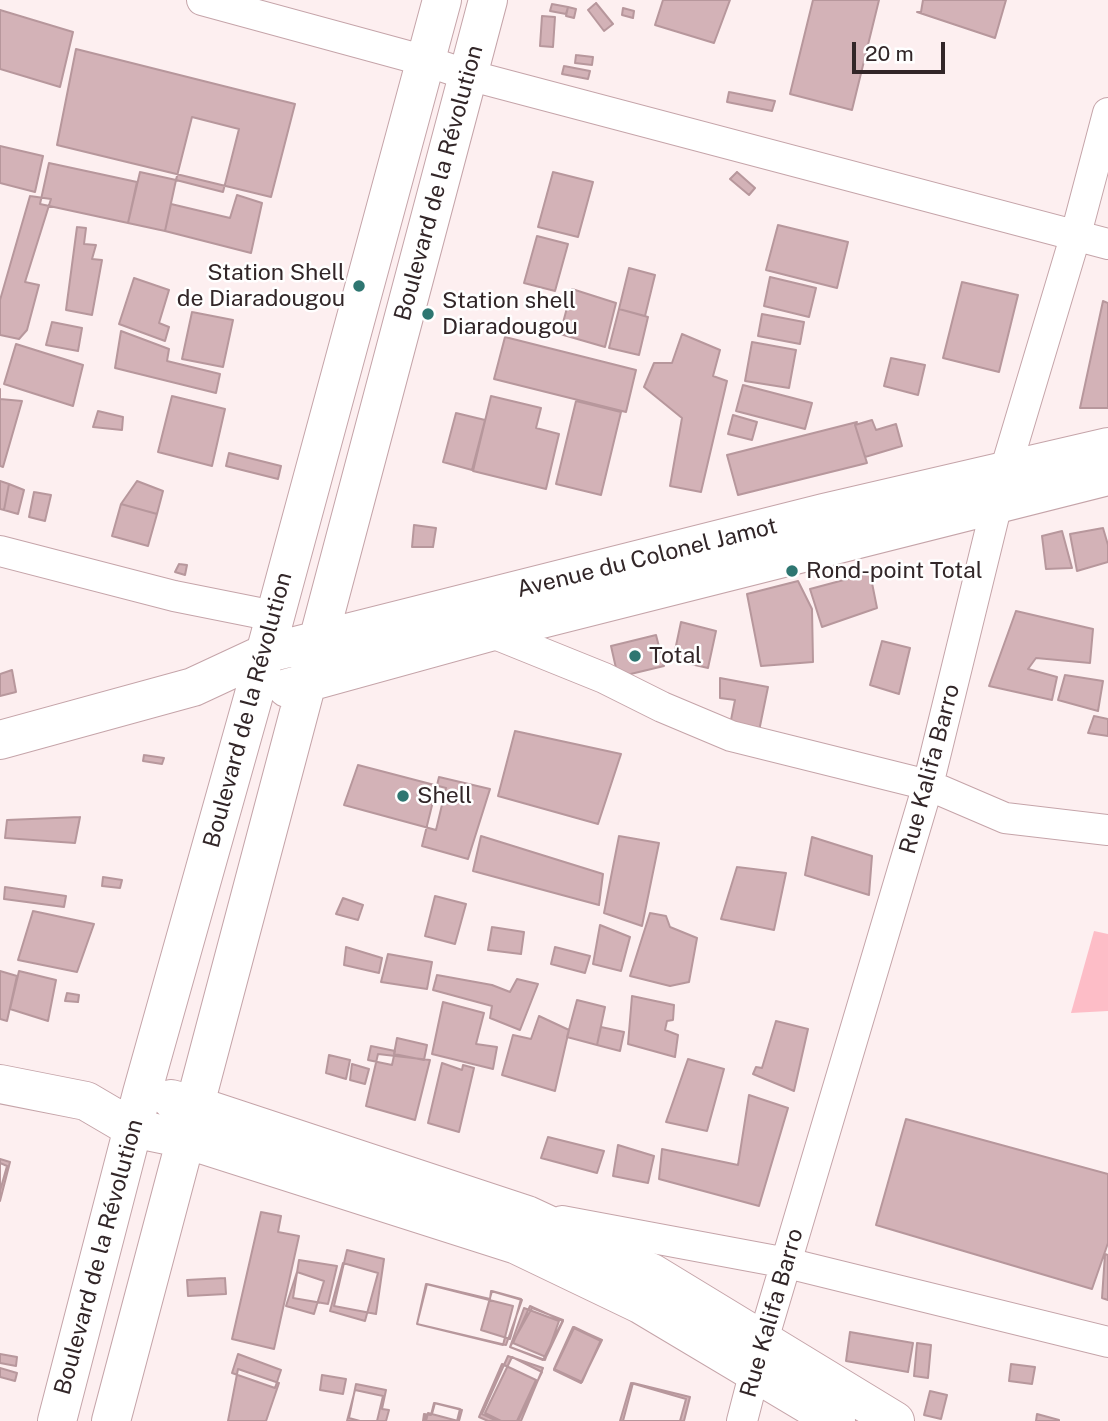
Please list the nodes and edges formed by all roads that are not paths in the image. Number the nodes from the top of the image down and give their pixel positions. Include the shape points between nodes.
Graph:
1 (202, 0) edge
2 (442, 0) edge
3 (488, 0) edge
4 (426, 61) junction
5 (468, 75) junction
6 (1108, 113) edge
7 (1076, 234) junction
8 (1108, 244) edge
9 (1108, 447) edge
10 (1108, 476) edge
11 (1002, 487) junction
12 (0, 551) edge
13 (274, 617) junction
14 (479, 617) junction
15 (318, 641) junction
16 (264, 654) junction
17 (307, 683) junction
18 (193, 687) junction
19 (253, 698) junction
20 (0, 740) edge
21 (928, 785) junction
22 (1108, 830) edge
23 (0, 1084) edge
24 (137, 1110) junction
25 (190, 1122) junction
26 (527, 1215) junction
27 (787, 1263) junction
28 (1108, 1342) edge
29 (759, 1356) junction
30 (57, 1421) edge
31 (110, 1421) edge
32 (742, 1421) edge
33 (836, 1421) edge
34 (895, 1421) edge

1 - 4 street
2 - 4 main road, Boulevard de la Révolution
3 - 5 main road, Boulevard de la Révolution
4 - 5 street
4 - 13 main road, Boulevard de la Révolution
5 - 7 street
5 - 15 main road, Boulevard de la Révolution
6 - 7 street, Rue Kalifa Barro
7 - 8 street
7 - 11 street, Rue Kalifa Barro
9 - 11 main road, Avenue du Colonel Jamot
10 - 11 main road, Avenue du Colonel Jamot
11 - 14 main road, Avenue du Colonel Jamot via 811,516
11 - 21 street, Rue Kalifa Barro
12 - 13 street
13 - 16 main road, Boulevard de la Révolution
14 - 15 main road, Avenue du Colonel Jamot
14 - 17 main road, Avenue du Colonel Jamot
14 - 21 street via 731,736
15 - 16 main road, Avenue du Colonel Jamot
15 - 17 main road, Boulevard de la Révolution
16 - 18 main road, Avenue du Colonel Jamot
16 - 19 main road, Boulevard de la Révolution
17 - 19 main road, Avenue du Colonel Jamot
17 - 25 main road, Boulevard de la Révolution
18 - 19 main road, Avenue du Colonel Jamot
18 - 20 main road, Avenue du Colonel Jamot
19 - 24 main road, Boulevard de la Révolution
21 - 22 street via 1005,818
21 - 27 street, Rue Kalifa Barro
23 - 24 main road
24 - 25 main road
24 - 30 main road, Boulevard de la Révolution
25 - 26 main road
25 - 29 main road via 517,1245
25 - 31 main road, Boulevard de la Révolution
26 - 27 street
26 - 29 main road via 652,1273
27 - 28 street
27 - 29 street, Rue Kalifa Barro
29 - 32 street, Rue Kalifa Barro
29 - 33 main road
29 - 34 main road

